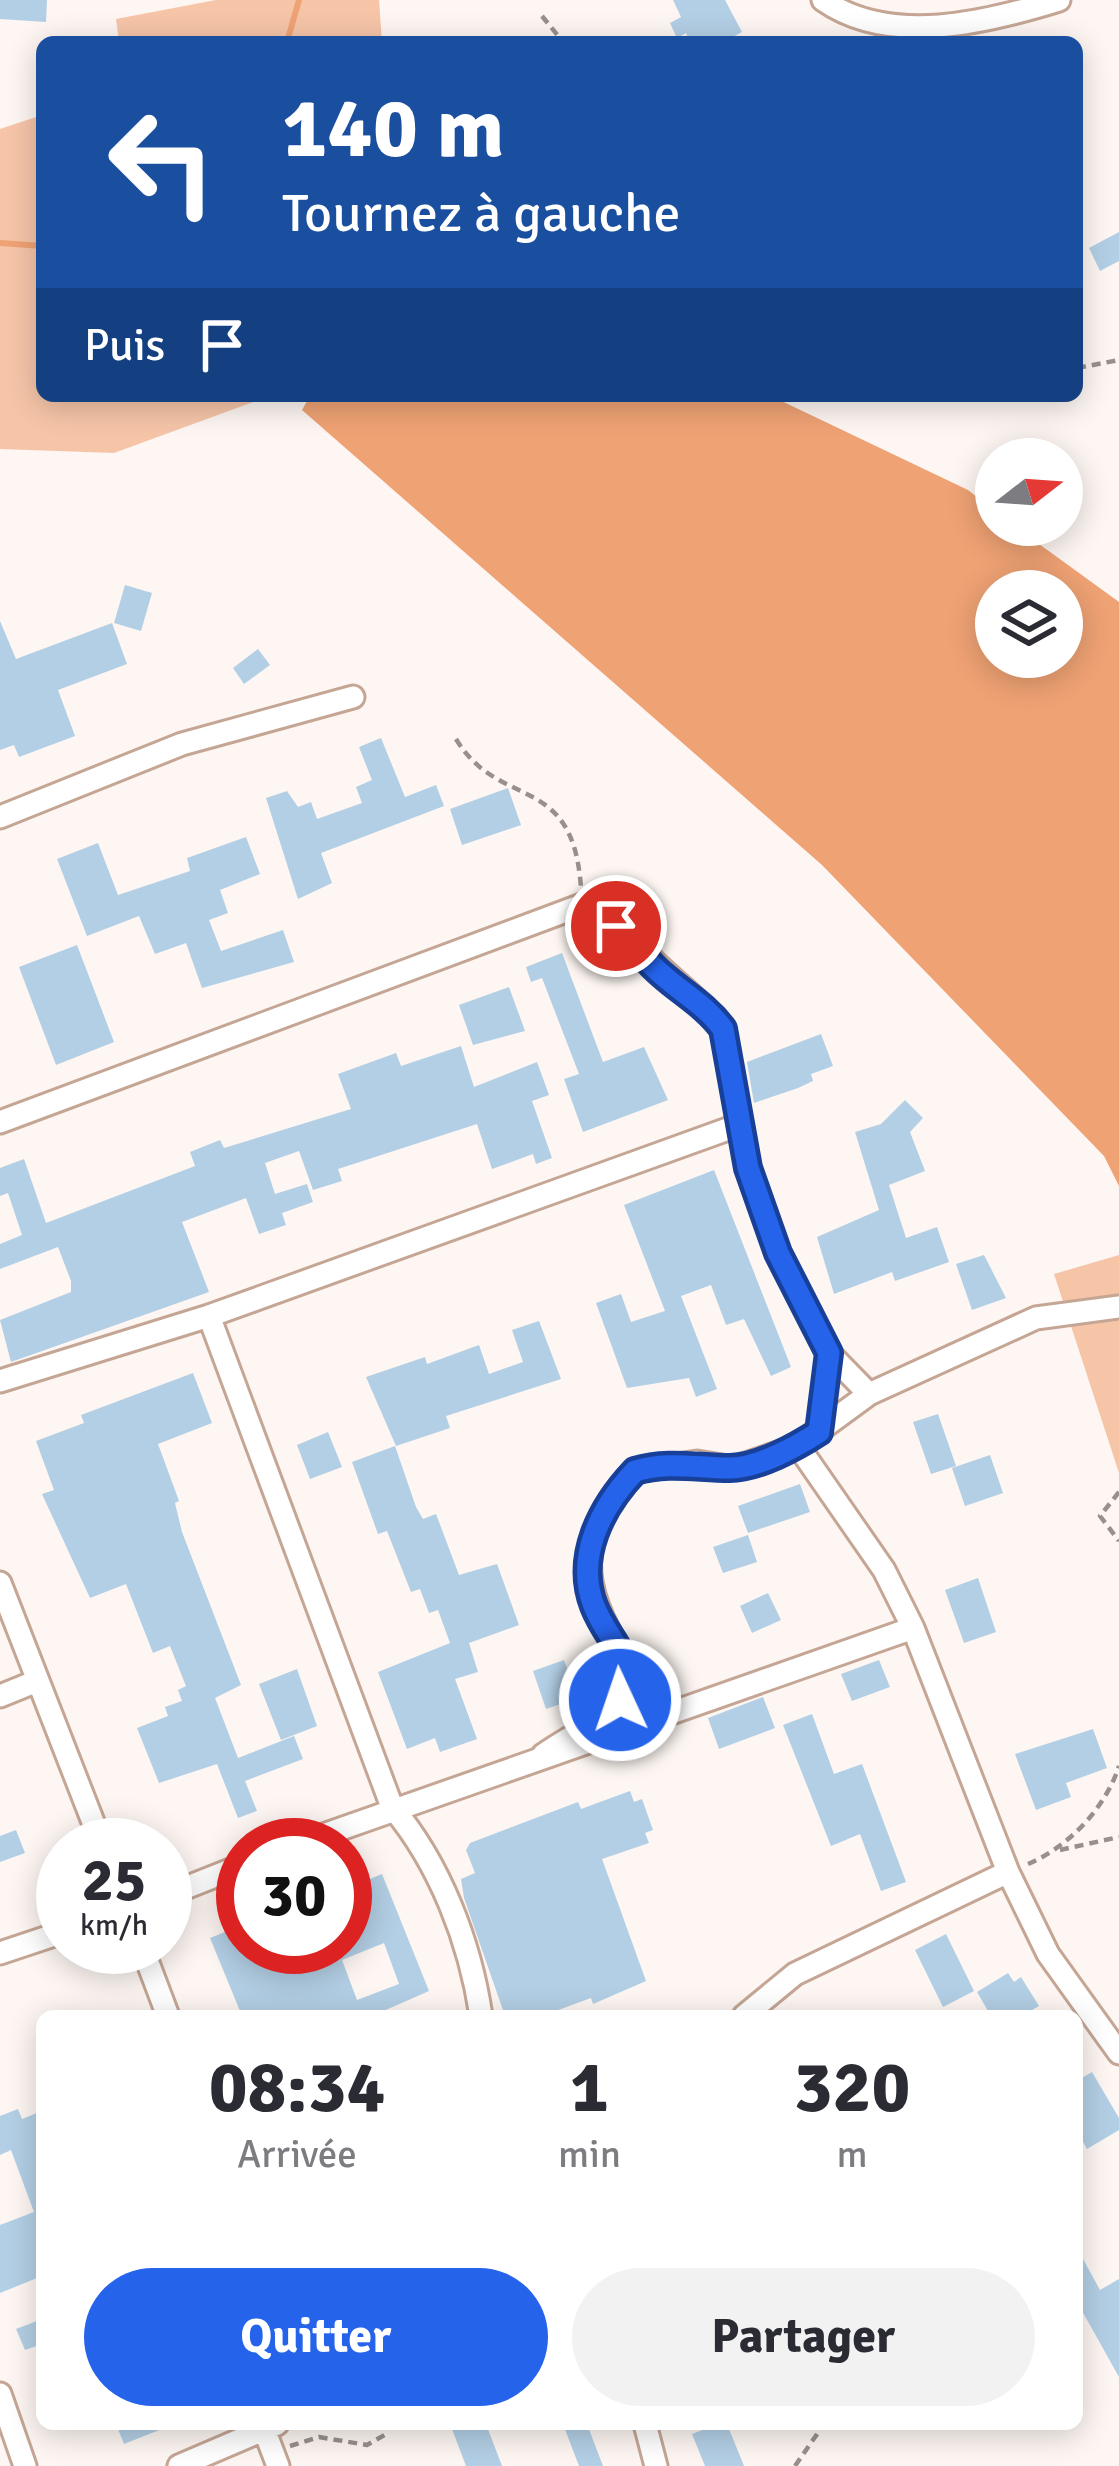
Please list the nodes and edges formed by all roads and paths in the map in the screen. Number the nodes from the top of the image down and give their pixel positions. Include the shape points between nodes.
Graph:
1 (823, 0) edge
2 (1059, 0) edge
3 (542, 16) dead end
4 (558, 36) edge
5 (1119, 360) edge
6 (1083, 367) edge
7 (353, 697) dead end
8 (456, 739) dead end
9 (0, 817) edge
10 (582, 905) junction
11 (0, 1122) edge
12 (740, 1125) junction
13 (1119, 1307) edge
14 (209, 1316) junction
15 (829, 1353) junction
16 (0, 1381) edge
17 (868, 1394) junction
18 (819, 1432) junction
19 (798, 1446) junction
20 (1119, 1492) edge
21 (1119, 1541) edge
22 (0, 1583) edge
23 (913, 1628) junction
24 (38, 1681) junction
25 (0, 1696) edge
26 (544, 1755) junction
27 (1119, 1766) edge
28 (392, 1807) junction
29 (91, 1818) edge
30 (364, 1818) edge
31 (1119, 1837) edge
32 (1060, 1850) junction
33 (1008, 1872) junction
34 (36, 1941) edge
35 (0, 1953) edge
36 (152, 1974) edge
37 (166, 2010) edge
38 (480, 2010) edge
39 (751, 2010) edge
40 (1119, 2053) edge
41 (0, 2394) edge
42 (264, 2430) edge
43 (647, 2430) edge
44 (820, 2430) edge
45 (388, 2433) dead end
46 (276, 2459) edge
47 (25, 2466) edge
48 (179, 2466) edge
49 (656, 2466) edge
50 (796, 2466) edge

1 - 2 street via 874,20 929,27
3 - 4 path
5 - 6 path
7 - 9 street via 182,744
8 - 10 path via 472,765 561,817 577,845
10 - 11 street
10 - 12 street via 605,928 626,929 651,964 723,1029
12 - 14 street
12 - 15 street via 778,1253
13 - 17 street via 1036,1318
14 - 16 street
14 - 28 street
15 - 17 street
15 - 18 street
17 - 18 street
18 - 19 street
19 - 23 street via 884,1570
19 - 26 street via 734,1468 655,1465 620,1487 596,1527 586,1573 628,1676 620,1700
20 - 21 path via 1100,1516
22 - 24 street
23 - 26 street
23 - 33 street
24 - 25 street
24 - 29 street
26 - 28 street
27 - 32 path
28 - 30 street
28 - 38 street via 432,1862
31 - 32 path
32 - 33 path
33 - 39 street via 795,1974
33 - 40 street via 1067,1985
34 - 35 street
36 - 37 street
41 - 47 street
42 - 48 street
43 - 49 street
44 - 50 path
45 - 46 path via 368,2445 319,2437

